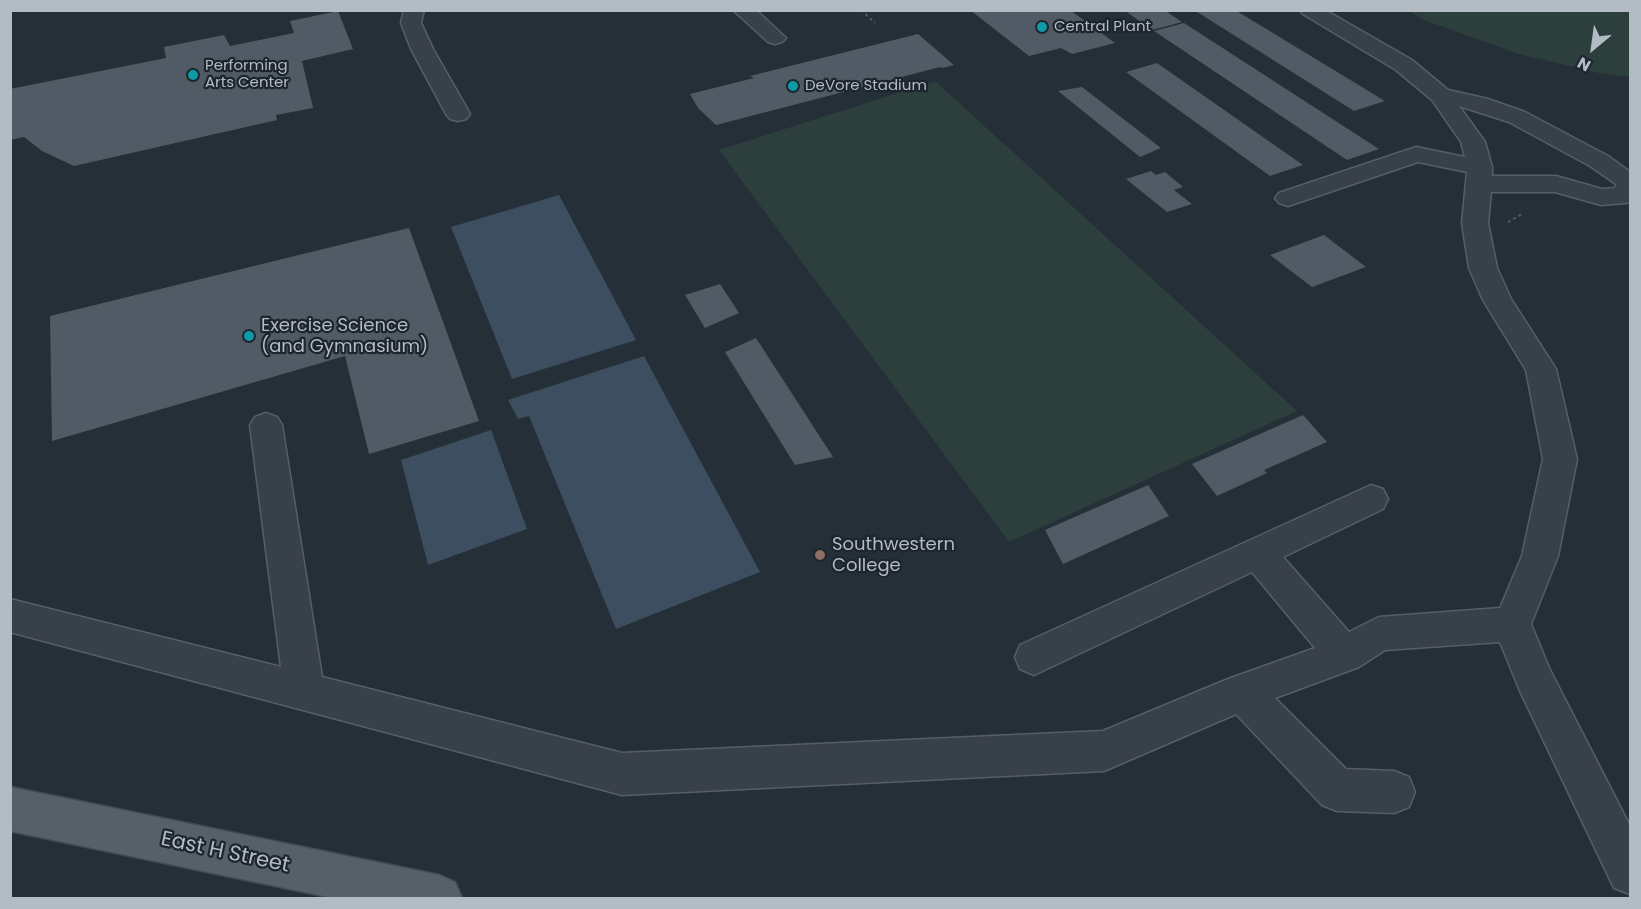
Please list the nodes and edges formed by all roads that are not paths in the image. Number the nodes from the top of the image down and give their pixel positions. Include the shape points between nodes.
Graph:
1 (414, 10) edge
2 (743, 10) edge
3 (1310, 10) edge
4 (775, 38) dead end
5 (1440, 95) junction
6 (458, 114) dead end
7 (1480, 176) junction
8 (1288, 198) dead end
9 (266, 425) dead end
10 (1371, 499) dead end
11 (1257, 552) junction
12 (10, 615) edge
13 (1512, 624) junction
14 (1345, 655) junction
15 (1034, 657) dead end
16 (304, 692) junction
17 (1242, 692) junction
18 (1394, 792) dead end
19 (10, 809) edge
20 (1630, 872) edge
21 (439, 898) edge

1 - 6 lane via 411,23 422,49
2 - 4 lane
3 - 5 lane via 1404,65
5 - 7 lane via 1473,142
5 - 7 lane via 1517,117 1599,160 1629,182 1626,195 1601,197 1556,184
7 - 8 lane via 1416,154
7 - 13 lane via 1475,223 1483,268 1497,300 1541,369 1560,459 1540,556
9 - 16 lane
10 - 11 lane
11 - 14 lane
11 - 15 lane
12 - 16 lane
13 - 14 lane via 1380,634
13 - 20 lane via 1534,678
14 - 17 lane
16 - 17 lane via 622,774 1104,752
17 - 18 lane via 1337,790
19 - 21 main road, East H Street

